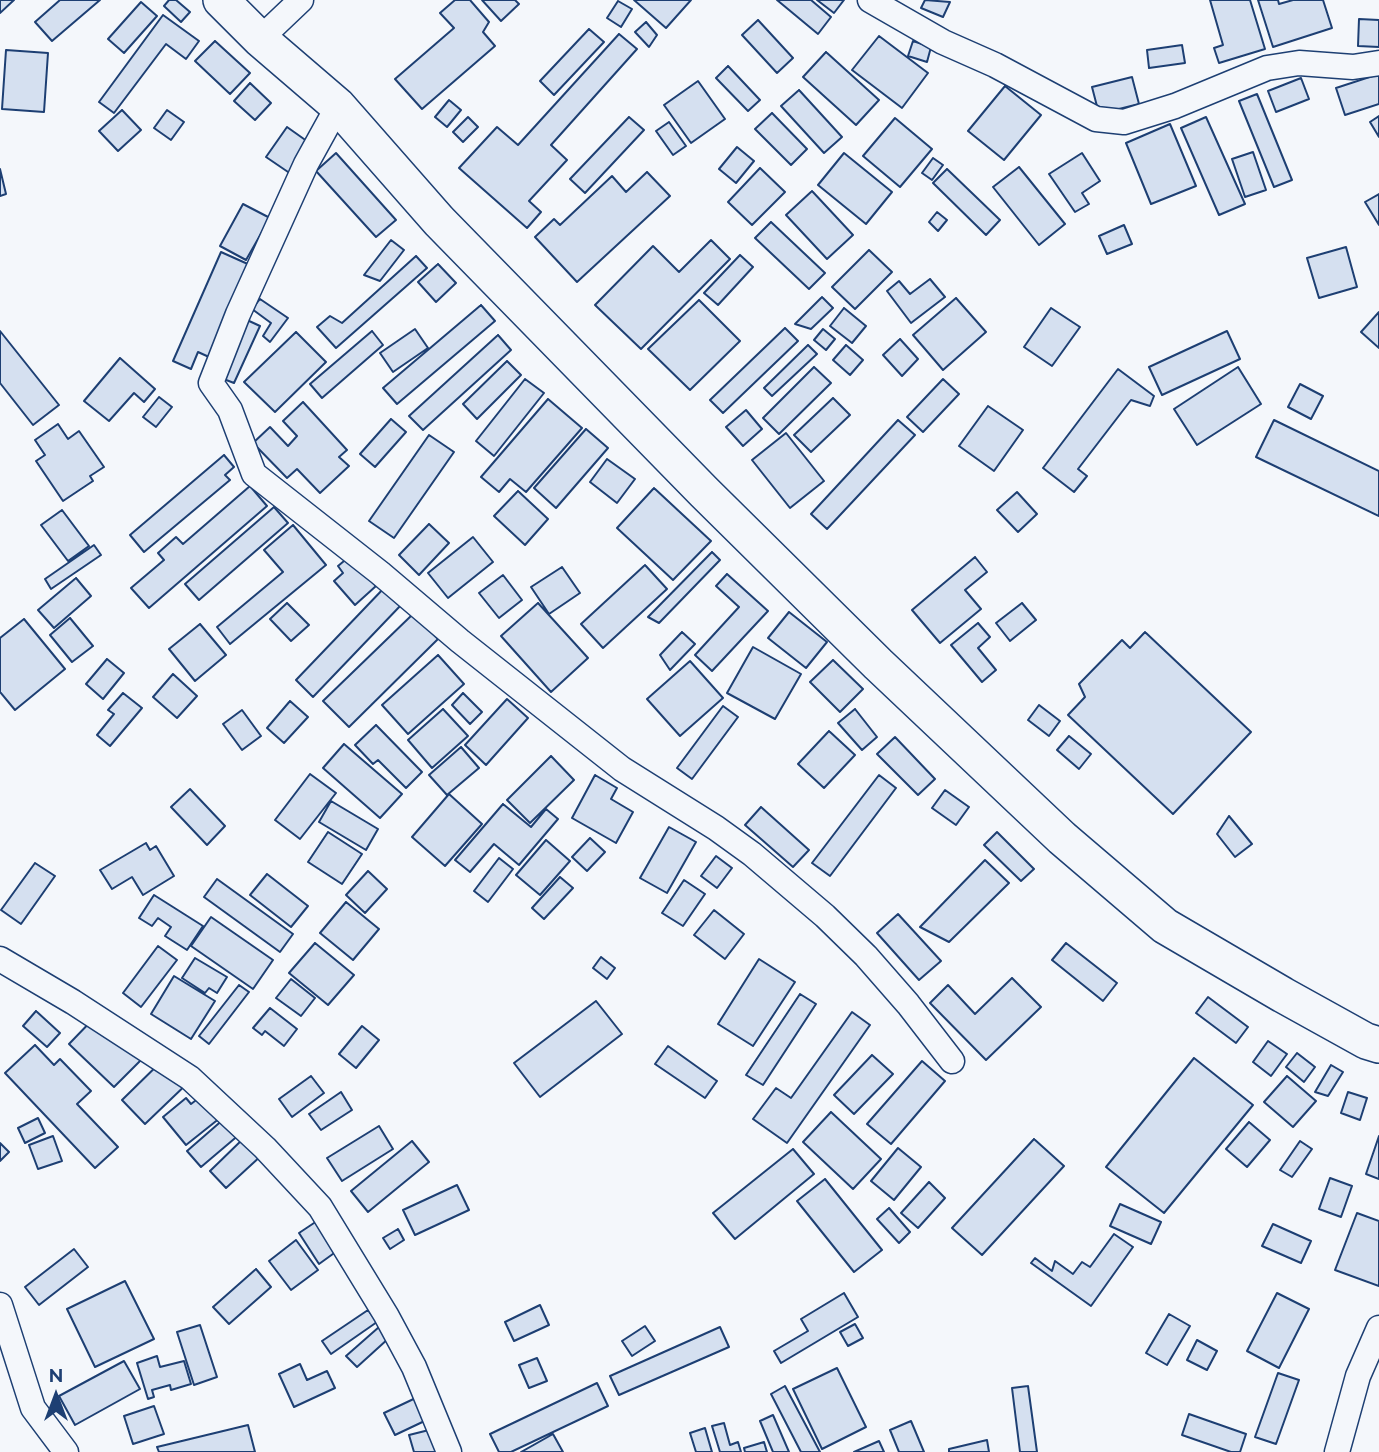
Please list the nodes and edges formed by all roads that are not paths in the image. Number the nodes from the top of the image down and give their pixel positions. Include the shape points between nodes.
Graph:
1 (221, 0) edge
2 (301, 0) edge
3 (870, 0) edge
4 (260, 39) junction
5 (1379, 63) edge
6 (338, 106) junction
7 (0, 959) edge
8 (1379, 1045) edge
9 (952, 1061) dead end
10 (0, 1306) edge
11 (1379, 1328) edge
12 (66, 1452) edge
13 (449, 1452) edge
14 (1337, 1452) edge

1 - 4 main road
2 - 4 street
3 - 5 street via 1096,119 1124,122 1267,68 1299,63 1353,67
4 - 6 main road
6 - 8 main road via 439,221 704,492 1062,838 1165,926
6 - 9 street via 306,164 211,383 230,410 254,474 622,769 716,828 825,916 866,956
7 - 13 street via 190,1078 320,1207 408,1357
10 - 12 street via 33,1408
11 - 14 street via 1358,1376

